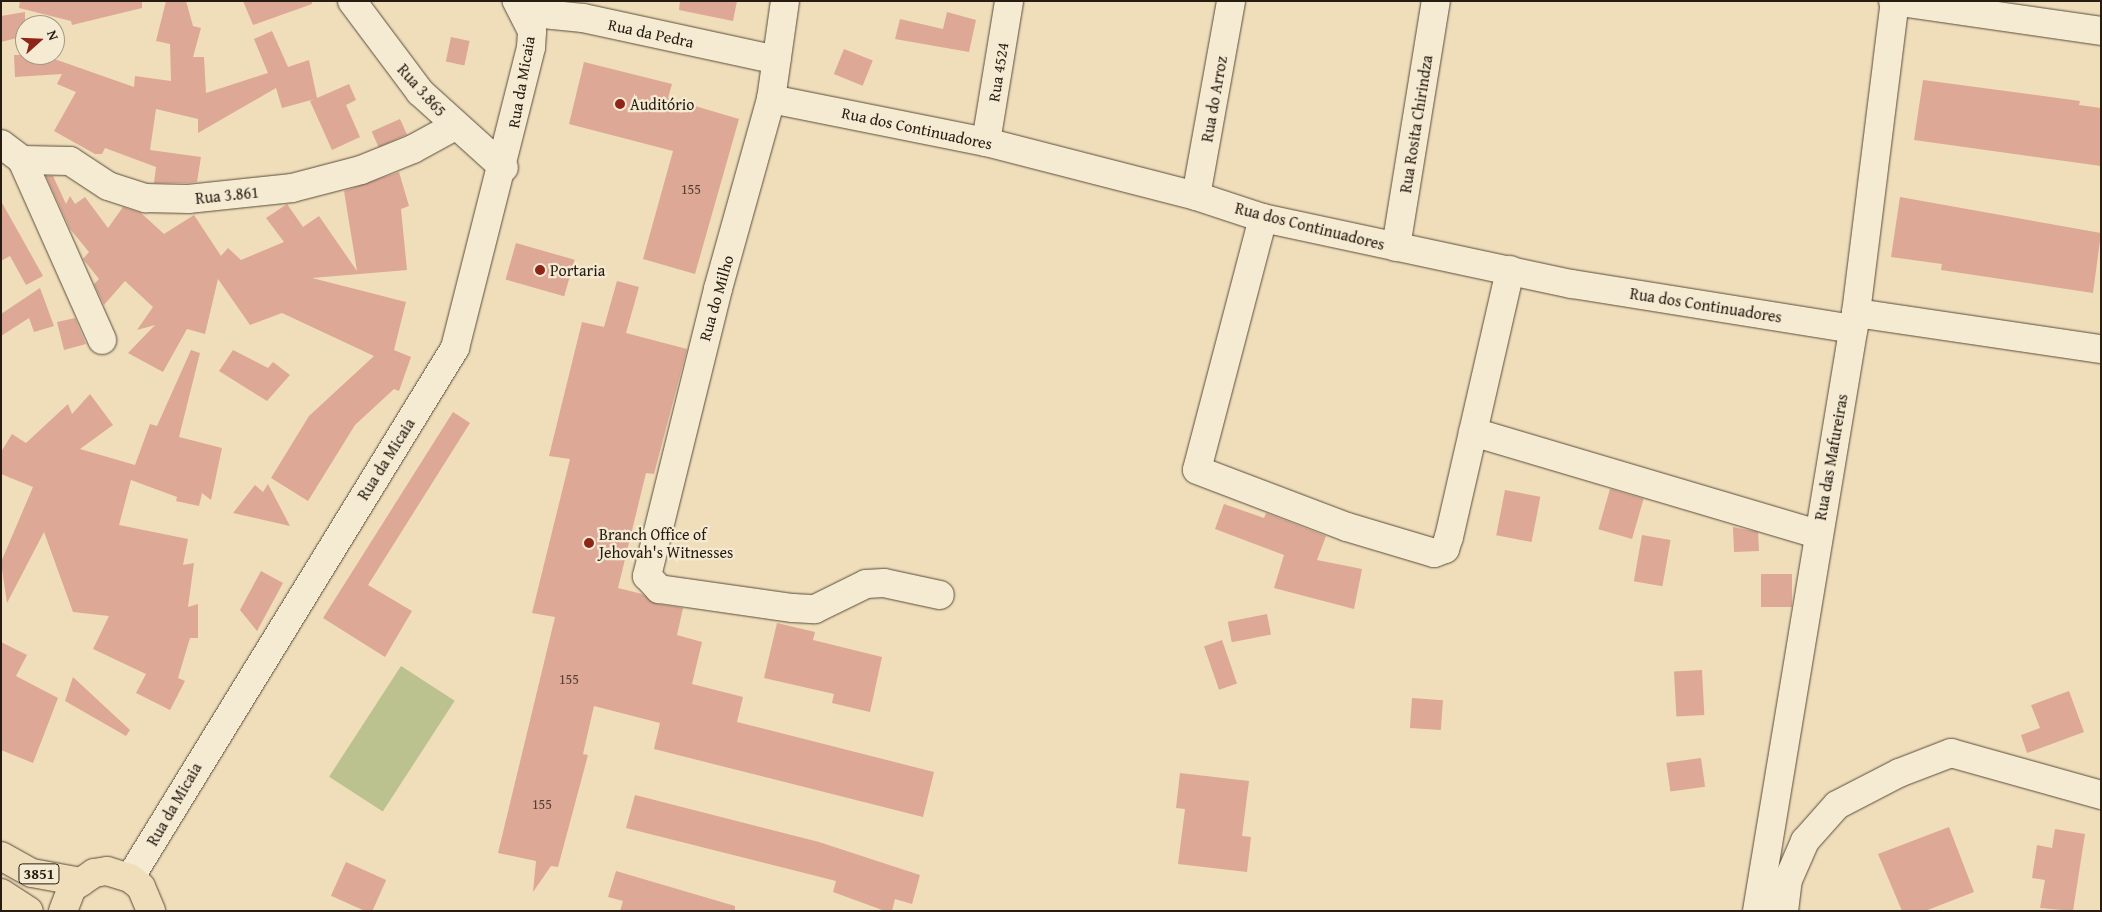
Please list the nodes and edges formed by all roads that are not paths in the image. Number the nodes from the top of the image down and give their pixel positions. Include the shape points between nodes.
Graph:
1 (352, 1) edge
2 (785, 1) edge
3 (1010, 1) edge
4 (1231, 1) edge
5 (1436, 1) edge
6 (1894, 1) edge
7 (520, 7) edge
8 (2101, 31) edge
9 (777, 60) junction
10 (771, 99) junction
11 (454, 126) junction
12 (986, 142) junction
13 (12, 152) edge
14 (504, 168) junction
15 (1196, 196) junction
16 (1264, 218) junction
17 (1396, 247) junction
18 (1510, 270) junction
19 (1854, 321) junction
20 (102, 340) dead end
21 (2101, 349) edge
22 (1474, 432) junction
23 (1818, 534) junction
24 (940, 595) dead end
25 (2101, 795) edge
26 (1, 856) edge
27 (80, 882) junction
28 (141, 892) edge
29 (1, 893) edge
30 (29, 911) edge
31 (64, 911) edge
32 (172, 911) edge
33 (1757, 911) edge
34 (1784, 911) edge

1 - 11 street, Rua 3.865 via 420,92
2 - 9 street, Rua do Milho
3 - 12 street, Rua 4524
4 - 15 street, Rua do Arroz
5 - 17 street, Rua Rosita Chirindza
6 - 8 street
6 - 19 street, Rua das Mafureiras
7 - 9 street, Rua da Pedra
7 - 14 street, Rua da Micaia via 532,31 531,47
9 - 10 street, Rua do Milho
10 - 12 street, Rua dos Continuadores
10 - 24 street, Rua do Milho via 646,567 650,583 659,590 815,609 866,584 884,583
11 - 13 street, Rua 3.861 via 413,150 361,170 292,188 223,197 146,198 108,186 70,161
11 - 14 street, Rua 3.865
12 - 15 street, Rua dos Continuadores
13 - 20 street
14 - 28 street, Rua da Micaia via 455,348
15 - 16 street, Rua dos Continuadores
16 - 17 street, Rua dos Continuadores
16 - 22 street via 1196,460 1197,470 1347,528 1438,553 1449,537
17 - 18 street, Rua dos Continuadores
18 - 19 street, Rua dos Continuadores via 1572,284
18 - 22 street
19 - 21 street, Rua dos Continuadores
19 - 23 street, Rua das Mafureiras
22 - 23 street
23 - 33 street, Rua das Mafureiras
25 - 34 street via 1951,753 1899,773 1837,805 1805,841 1788,880
26 - 27 main road, 3851 via 32,873
27 - 28 main road via 107,871
27 - 31 main road via 72,888
28 - 32 main road
29 - 30 main road, 3851

